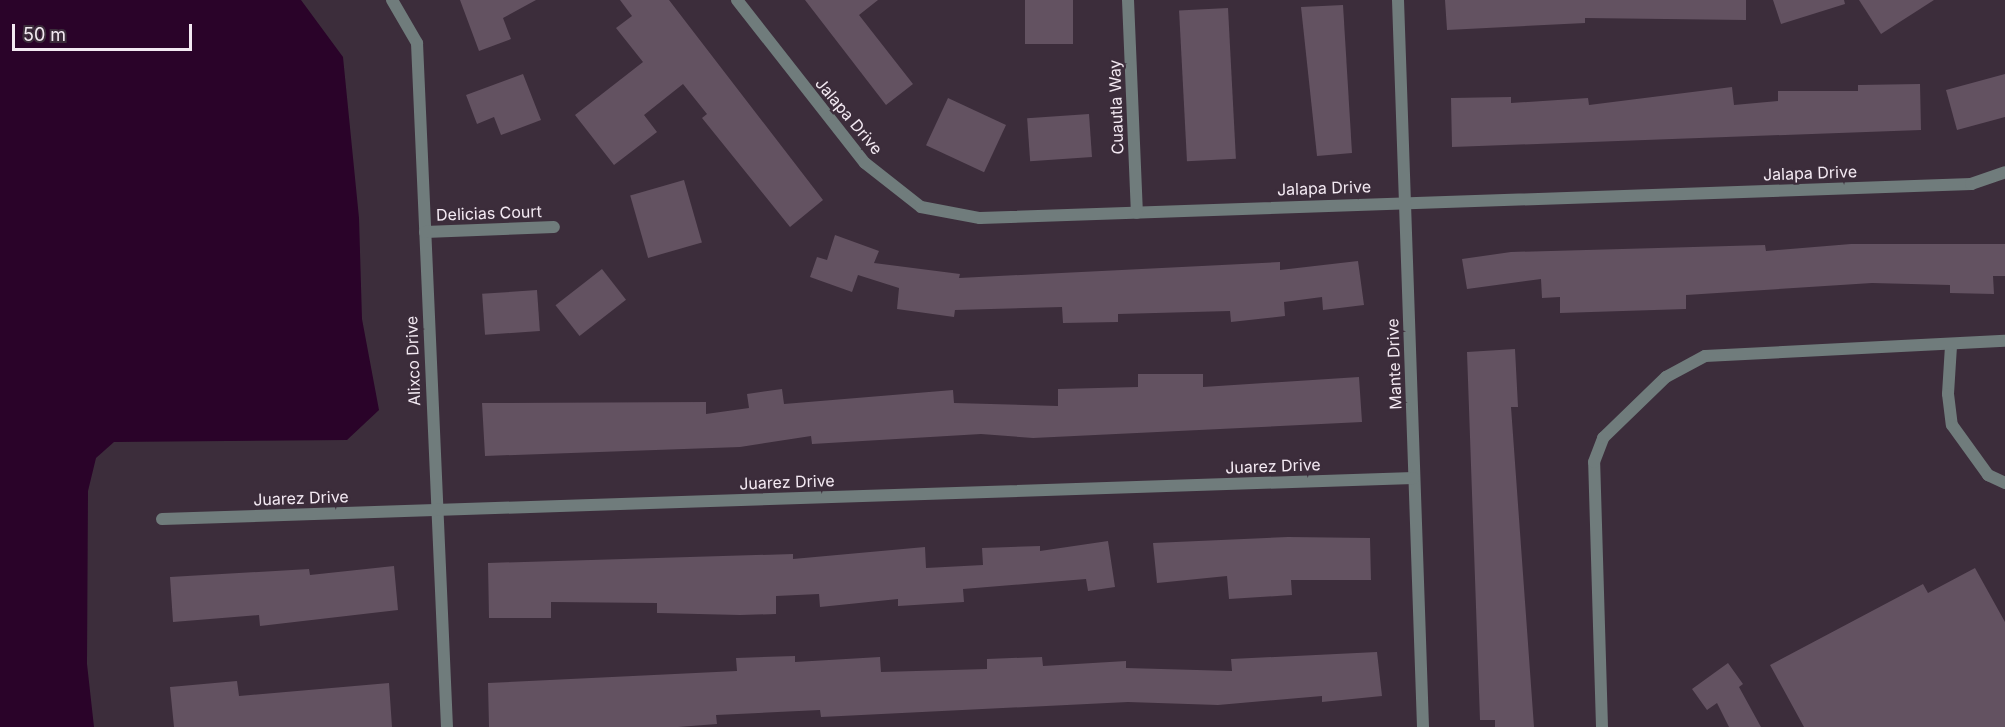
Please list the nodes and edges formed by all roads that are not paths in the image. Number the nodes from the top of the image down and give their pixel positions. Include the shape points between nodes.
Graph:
1 (392, 0) edge
2 (737, 0) edge
3 (1128, 0) edge
4 (1398, 0) edge
5 (2005, 172) edge
6 (1406, 201) junction
7 (1137, 213) junction
8 (554, 227) dead end
9 (424, 232) junction
10 (2005, 341) edge
11 (1951, 346) junction
12 (1413, 478) junction
13 (2005, 483) edge
14 (435, 510) junction
15 (162, 519) dead end
16 (447, 727) edge
17 (1423, 727) edge
18 (1602, 727) edge

1 - 9 street, Alixco Drive via 417,43
2 - 7 street, Jalapa Drive via 865,164 921,207 980,218
3 - 7 street, Cuautla Way
4 - 6 street, Mante Drive
5 - 6 street, Jalapa Drive via 1971,184
6 - 7 street, Jalapa Drive
6 - 12 street, Mante Drive
8 - 9 street, Delicias Court
9 - 14 street, Alixco Drive
10 - 11 street
11 - 13 street via 1948,394 1952,425 1988,475
11 - 18 street via 1705,356 1666,377 1603,438 1594,462
12 - 14 street, Juarez Drive
12 - 17 street, Mante Drive
14 - 15 street, Juarez Drive
14 - 16 street, Alixco Drive

